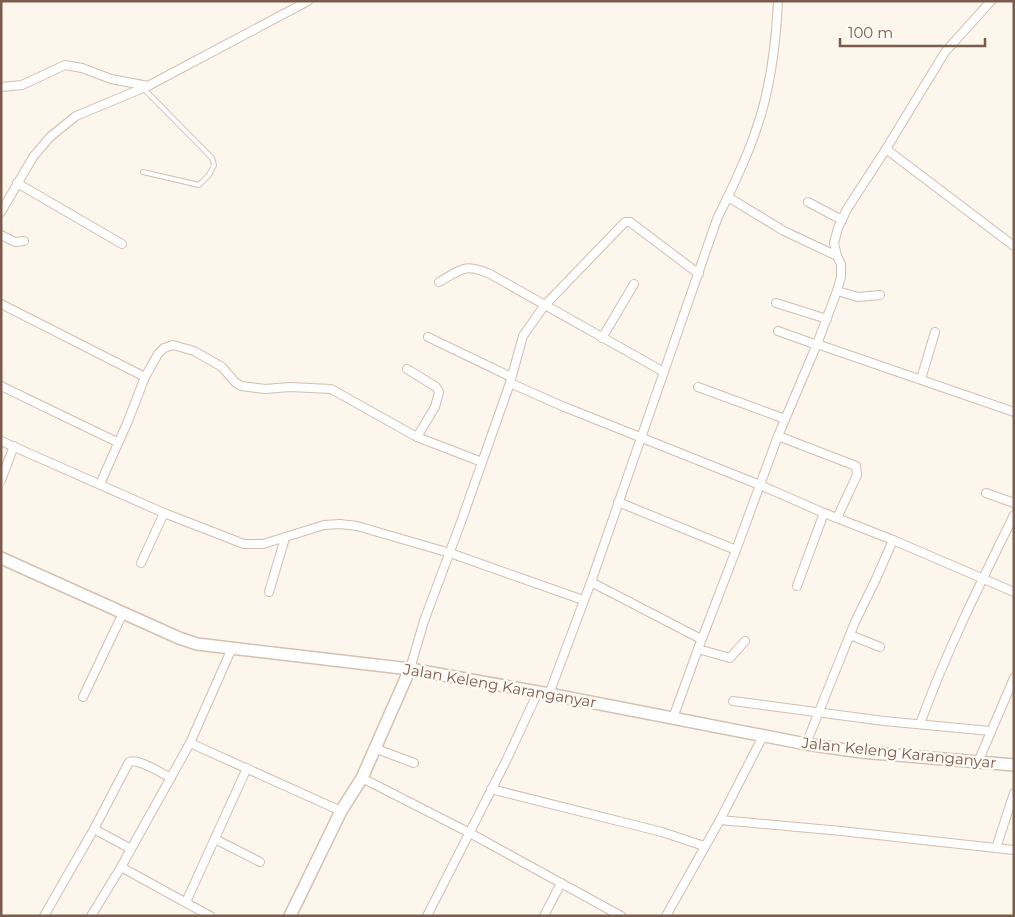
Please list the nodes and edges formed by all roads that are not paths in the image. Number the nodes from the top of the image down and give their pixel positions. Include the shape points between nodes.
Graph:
1 (308, 1) edge
2 (778, 1) edge
3 (991, 1) edge
4 (1, 87) edge
5 (146, 87) junction
6 (886, 149) junction
7 (143, 172) dead end
8 (17, 184) junction
9 (728, 197) junction
10 (808, 202) dead end
11 (1, 212) edge
12 (842, 220) junction
13 (1, 235) edge
14 (24, 241) dead end
15 (122, 244) dead end
16 (1014, 246) edge
17 (837, 256) junction
18 (698, 274) junction
19 (439, 282) dead end
20 (634, 284) dead end
21 (837, 291) junction
22 (880, 295) dead end
23 (776, 303) dead end
24 (1, 304) edge
25 (544, 306) junction
26 (827, 319) junction
27 (778, 331) dead end
28 (935, 332) dead end
29 (428, 337) dead end
30 (602, 338) junction
31 (817, 344) junction
32 (408, 369) dead end
33 (664, 372) junction
34 (145, 377) junction
35 (922, 379) junction
36 (511, 380) junction
37 (1, 386) edge
38 (698, 387) dead end
39 (1014, 412) edge
40 (785, 419) junction
41 (778, 436) junction
42 (417, 437) junction
43 (642, 437) junction
44 (1, 441) edge
45 (117, 442) junction
46 (14, 446) junction
47 (482, 462) junction
48 (1, 480) edge
49 (100, 484) junction
50 (760, 485) junction
51 (986, 493) dead end
52 (618, 502) junction
53 (1014, 502) edge
54 (164, 513) junction
55 (824, 513) junction
56 (1014, 515) edge
57 (837, 518) junction
58 (285, 538) junction
59 (893, 540) junction
60 (736, 550) junction
61 (450, 553) junction
62 (1, 558) edge
63 (141, 563) dead end
64 (982, 579) junction
65 (591, 582) junction
66 (797, 586) dead end
67 (269, 592) dead end
68 (1014, 592) edge
69 (583, 600) junction
70 (123, 613) junction
71 (850, 635) junction
72 (701, 639) junction
73 (745, 641) dead end
74 (880, 647) dead end
75 (232, 648) junction
76 (698, 649) junction
77 (410, 669) junction
78 (1014, 678) edge
79 (544, 693) junction
80 (83, 697) dead end
81 (733, 701) dead end
82 (819, 711) junction
83 (673, 718) junction
84 (920, 724) junction
85 (990, 731) junction
86 (763, 736) junction
87 (190, 743) junction
88 (806, 744) junction
89 (374, 748) junction
90 (978, 762) junction
91 (414, 763) dead end
92 (1014, 765) edge
93 (247, 768) junction
94 (171, 778) junction
95 (362, 778) junction
96 (491, 789) junction
97 (1014, 793) edge
98 (341, 811) junction
99 (720, 820) junction
100 (94, 829) junction
101 (468, 832) junction
102 (215, 839) junction
103 (704, 846) junction
104 (996, 848) junction
105 (132, 849) junction
106 (1014, 850) edge
107 (260, 862) dead end
108 (122, 867) junction
109 (562, 883) junction
110 (186, 902) junction
111 (606, 912) edge
112 (44, 916) edge
113 (92, 916) edge
114 (210, 916) edge
115 (290, 916) edge
116 (427, 916) edge
117 (544, 916) edge
118 (621, 916) edge
119 (666, 916) edge

1 - 5 street
2 - 9 street via 767,88 757,130
3 - 6 street via 945,52
4 - 5 street via 22,84 65,66
5 - 7 lane via 212,158 214,165 198,185
5 - 8 street via 76,116 50,137
6 - 12 street
6 - 16 street
8 - 11 street
8 - 15 street
9 - 17 street via 784,231
9 - 18 street
10 - 12 street
12 - 17 street via 834,243
13 - 14 street via 15,242
17 - 21 street via 841,277
18 - 25 street via 630,222 625,222
18 - 33 street
19 - 25 street via 463,268 475,268
20 - 30 street
21 - 22 street via 858,297
21 - 26 street
23 - 26 street
24 - 34 street
25 - 30 street
25 - 36 street via 523,336
26 - 31 street
27 - 31 street
28 - 35 street
29 - 36 street
30 - 33 street
31 - 35 street
31 - 40 street
32 - 42 street via 439,392 435,407
33 - 43 street
34 - 42 street via 164,348 178,345 222,367 241,386 331,389
34 - 45 street
35 - 39 street
36 - 43 street via 562,406
36 - 47 street
37 - 45 street
38 - 40 street
40 - 41 street
41 - 50 street
41 - 57 street via 856,466 857,475
42 - 47 street
43 - 50 street
43 - 52 street
44 - 46 street
45 - 49 street
46 - 48 street
46 - 49 street
47 - 61 street
49 - 54 street
50 - 55 street
50 - 60 street
51 - 53 street
52 - 60 street
52 - 65 street
54 - 58 street via 244,544 263,544
54 - 63 street
55 - 57 street
55 - 66 street
56 - 64 street
57 - 59 street
58 - 61 street via 324,524 340,524
58 - 67 street
59 - 64 street
59 - 71 street
60 - 72 street
61 - 69 street
61 - 77 street
62 - 70 main road, Jalan Keleng Karanganyar
64 - 68 street
64 - 84 street via 946,656
65 - 69 street
65 - 72 street
69 - 79 street via 560,662
70 - 75 main road, Jalan Keleng Karanganyar via 188,642
70 - 80 street
71 - 74 street
71 - 82 street
72 - 76 street
73 - 76 street via 730,658
75 - 77 main road, Jalan Keleng Karanganyar
75 - 87 street
76 - 83 street
77 - 79 main road, Jalan Keleng Karanganyar
77 - 89 main road
78 - 85 street
79 - 83 main road, Jalan Keleng Karanganyar
79 - 96 street
81 - 82 street
82 - 84 street
82 - 88 street
83 - 86 main road, Jalan Keleng Karanganyar
84 - 85 street
85 - 90 street
86 - 88 main road, Jalan Keleng Karanganyar
86 - 99 street
87 - 93 street
87 - 94 street
88 - 90 main road, Jalan Keleng Karanganyar
89 - 91 street
89 - 95 main road
90 - 92 main road, Jalan Keleng Karanganyar
93 - 98 street
93 - 102 street
94 - 100 street via 134,760 129,762
94 - 105 street
95 - 98 main road
95 - 101 street
96 - 101 street
96 - 103 street via 662,832
97 - 104 street
98 - 115 main road
99 - 103 street
99 - 104 street
100 - 105 street
100 - 112 street
101 - 109 street
101 - 116 street
102 - 107 street
102 - 110 street
103 - 119 street
104 - 106 street
105 - 108 street
108 - 110 street
108 - 113 street
109 - 111 street
109 - 117 street
110 - 114 street
111 - 118 street

